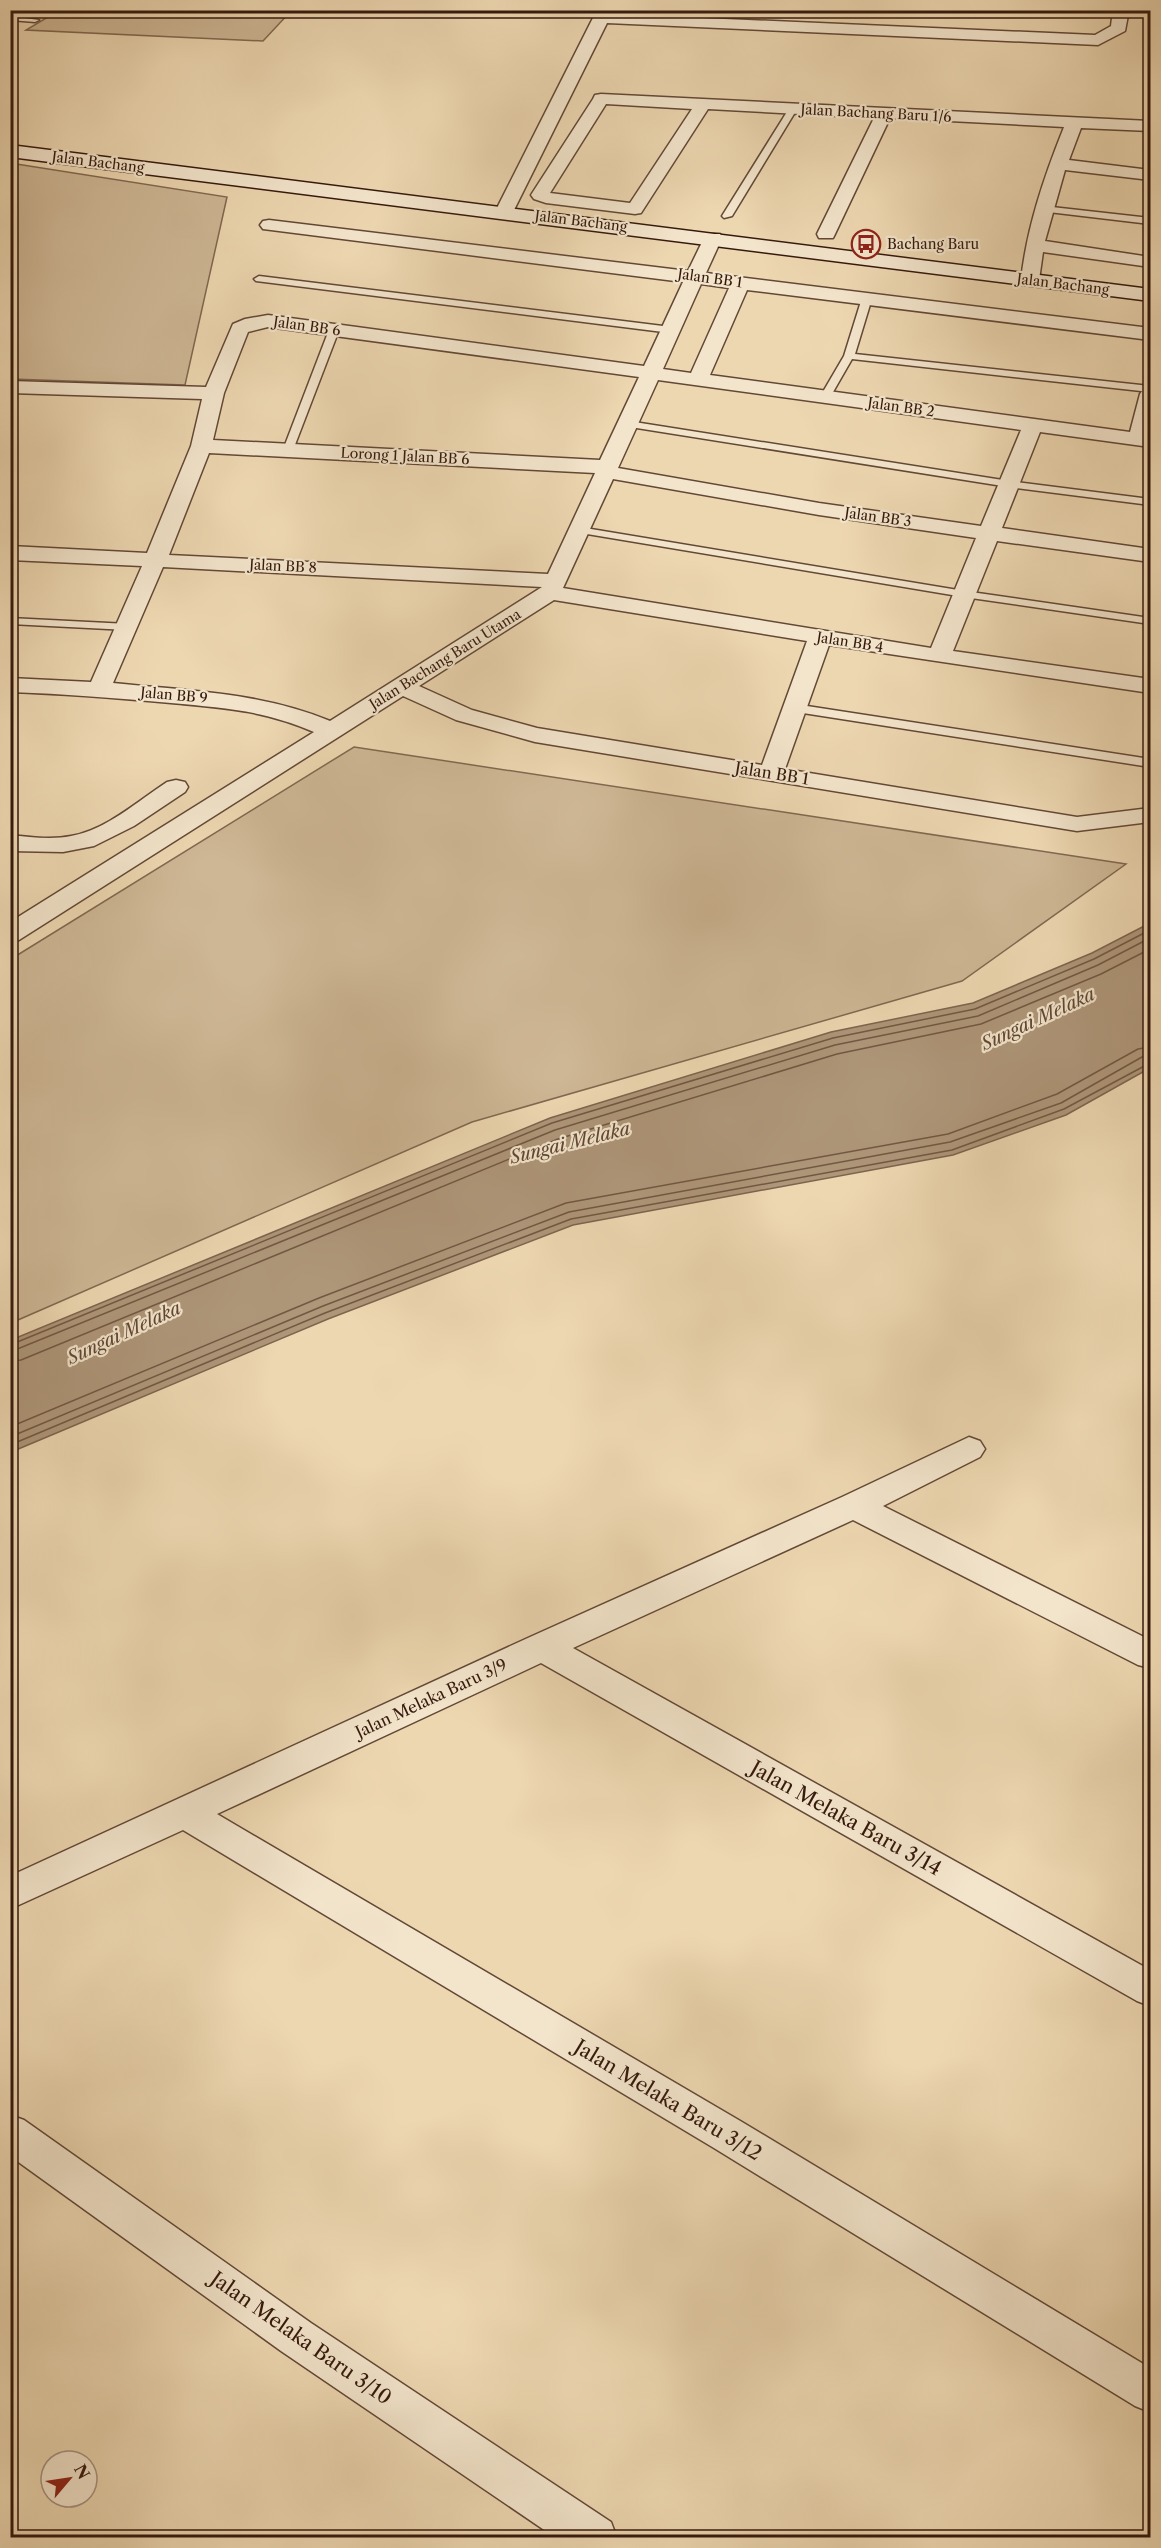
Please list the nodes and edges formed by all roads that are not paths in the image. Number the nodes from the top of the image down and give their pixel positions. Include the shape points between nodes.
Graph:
1 (773, 10) edge
2 (1121, 10) edge
3 (603, 14) edge
4 (10, 18) edge
5 (35, 20) dead end
6 (767, 26) junction
7 (703, 104) junction
8 (793, 110) junction
9 (884, 114) junction
10 (1074, 124) junction
11 (1150, 126) edge
12 (10, 151) edge
13 (1058, 164) junction
14 (1150, 175) edge
15 (1043, 209) junction
16 (504, 212) junction
17 (727, 216) dead end
18 (1150, 221) edge
19 (270, 225) dead end
20 (826, 234) dead end
21 (713, 238) junction
22 (1033, 245) junction
23 (1150, 262) edge
24 (695, 276) junction
25 (259, 279) dead end
26 (1030, 280) junction
27 (741, 283) junction
28 (1150, 295) edge
29 (867, 298) junction
30 (334, 330) junction
31 (671, 330) junction
32 (1150, 334) edge
33 (849, 356) junction
34 (652, 372) junction
35 (699, 378) junction
36 (10, 387) edge
37 (1150, 392) edge
38 (214, 393) junction
39 (825, 397) junction
40 (628, 424) junction
41 (1033, 425) junction
42 (1144, 440) edge
43 (201, 446) junction
44 (288, 450) junction
45 (607, 470) junction
46 (1009, 484) junction
47 (1150, 502) edge
48 (579, 530) junction
49 (989, 533) junction
50 (10, 553) edge
51 (1150, 556) edge
52 (156, 560) junction
53 (553, 587) junction
54 (964, 594) junction
55 (10, 621) edge
56 (1150, 621) edge
57 (128, 627) junction
58 (820, 637) junction
59 (939, 656) junction
60 (10, 685) edge
61 (1150, 686) edge
62 (401, 687) junction
63 (99, 689) junction
64 (794, 708) junction
65 (332, 730) junction
66 (1150, 763) edge
67 (771, 773) junction
68 (176, 787) dead end
69 (1150, 815) edge
70 (10, 843) edge
71 (10, 934) edge
72 (969, 1449) dead end
73 (854, 1506) junction
74 (542, 1647) junction
75 (1150, 1655) edge
76 (184, 1812) junction
77 (10, 1893) edge
78 (1150, 1989) edge
79 (10, 2133) edge
80 (1150, 2391) edge
81 (595, 2538) edge

1 - 6 street
2 - 6 street via 1119,28 1098,40 945,28
3 - 6 street
3 - 16 street
4 - 5 lane
7 - 7 street, Jalan Bachang Baru 1/6 via 635,208 542,197 542,191 601,99
7 - 8 street, Jalan Bachang Baru 1/6
8 - 9 street, Jalan Bachang Baru 1/6
8 - 17 lane
9 - 10 street, Jalan Bachang Baru 1/6
9 - 20 street
10 - 11 street, Jalan Bachang Baru 1/6
10 - 13 street
12 - 16 street, Jalan Bachang
13 - 14 street
13 - 15 street
15 - 18 lane
15 - 22 street
16 - 21 street, Jalan Bachang
19 - 24 street, Jalan BB 1
21 - 24 street
21 - 26 street, Jalan Bachang
22 - 23 street
22 - 26 street
24 - 27 street, Jalan BB 1
24 - 31 street
25 - 31 lane
26 - 28 street, Jalan Bachang
27 - 29 street, Jalan BB 1
27 - 35 street
29 - 32 street, Jalan BB 1
29 - 33 lane
30 - 34 street, Jalan BB 6
30 - 38 street, Jalan BB 6 via 268,321 240,328
30 - 44 lane
31 - 34 street
33 - 37 lane
33 - 39 lane
34 - 35 street, Jalan BB 2
34 - 40 street
35 - 39 street, Jalan BB 2
36 - 38 street
37 - 42 street
38 - 43 street, Jalan BB 6
39 - 41 street, Jalan BB 2
40 - 45 street
40 - 46 lane
41 - 42 street, Jalan BB 2
41 - 46 street
43 - 44 street, Lorong 1 Jalan BB 6
43 - 52 street, Jalan BB 6
44 - 45 street, Lorong 1 Jalan BB 6
45 - 48 street
45 - 49 street, Jalan BB 3 via 819,509
46 - 47 lane
46 - 49 street
48 - 53 street
48 - 54 lane
49 - 51 street, Jalan BB 3
49 - 54 street
50 - 52 street, Jalan BB 8
52 - 53 street, Jalan BB 8
52 - 57 street, Jalan BB 6
53 - 58 street, Jalan BB 4
53 - 62 street, Jalan Bachang Baru Utama
54 - 56 lane
54 - 59 street
55 - 57 lane
57 - 63 street, Jalan BB 6
58 - 59 street, Jalan BB 4
58 - 64 street
59 - 61 street, Jalan BB 4
60 - 63 street, Jalan BB 9
62 - 65 street, Jalan Bachang Baru Utama
62 - 67 street, Jalan BB 1 via 464,715 535,735
63 - 65 street, Jalan BB 9 via 253,704
64 - 66 lane
64 - 67 street
65 - 71 street, Jalan Bachang Baru Utama
67 - 69 street, Jalan BB 1 via 1077,824
68 - 70 street via 100,834 72,844
72 - 73 street, Jalan Melaka Baru 3/9
73 - 74 street, Jalan Melaka Baru 3/9
73 - 75 street
74 - 76 street, Jalan Melaka Baru 3/9
74 - 78 street, Jalan Melaka Baru 3/14
76 - 77 street, Jalan Melaka Baru 3/9
76 - 80 street, Jalan Melaka Baru 3/12
79 - 81 street, Jalan Melaka Baru 3/10 via 296,2337

